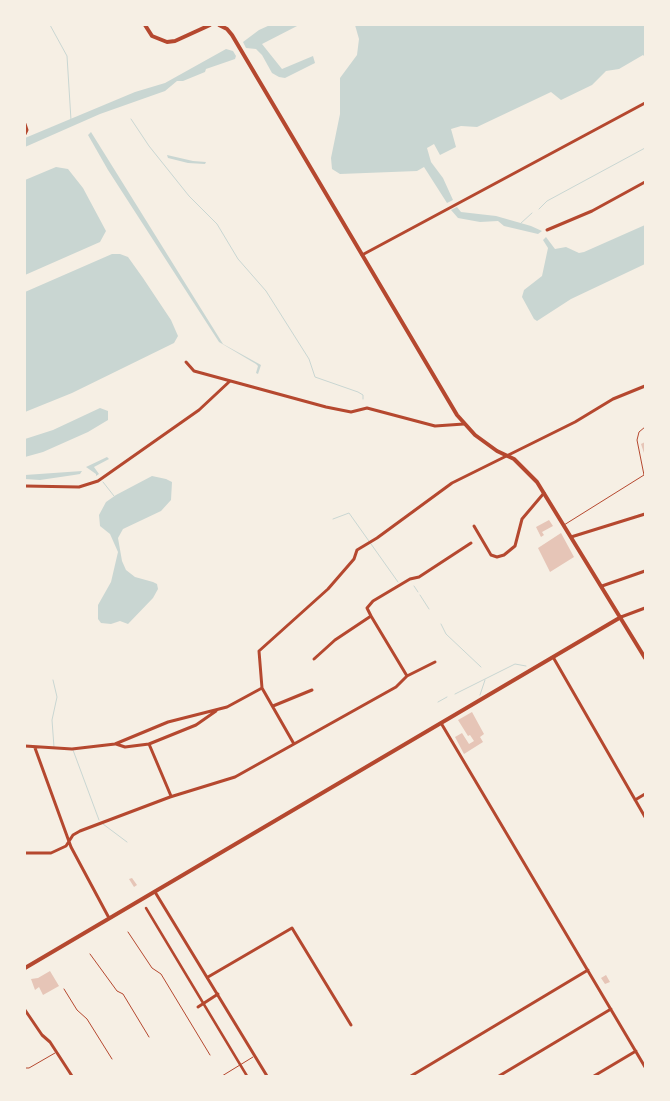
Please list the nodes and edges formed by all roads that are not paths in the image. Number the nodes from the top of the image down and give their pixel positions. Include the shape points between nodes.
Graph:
1 (145, 25) edge
2 (210, 25) edge
3 (219, 25) edge
4 (645, 103) edge
5 (25, 124) edge
6 (25, 134) edge
7 (645, 182) edge
8 (547, 230) dead end
9 (361, 255) junction
10 (186, 362) dead end
11 (231, 381) junction
12 (645, 386) edge
13 (464, 424) junction
14 (645, 427) edge
15 (506, 455) junction
16 (25, 486) edge
17 (544, 493) junction
18 (645, 514) edge
19 (564, 525) junction
20 (474, 526) dead end
21 (571, 537) junction
22 (472, 543) dead end
23 (645, 572) edge
24 (602, 586) junction
25 (645, 608) edge
26 (371, 616) junction
27 (621, 617) junction
28 (553, 657) junction
29 (645, 658) edge
30 (314, 659) dead end
31 (435, 662) dead end
32 (407, 676) junction
33 (262, 688) junction
34 (312, 690) dead end
35 (273, 706) junction
36 (216, 710) junction
37 (441, 723) junction
38 (115, 744) junction
39 (149, 744) junction
40 (294, 744) junction
41 (25, 746) edge
42 (35, 748) junction
43 (645, 794) edge
44 (171, 796) junction
45 (635, 800) junction
46 (645, 817) edge
47 (69, 843) junction
48 (25, 853) edge
49 (155, 892) junction
50 (146, 908) dead end
51 (110, 918) junction
52 (128, 932) dead end
53 (90, 954) dead end
54 (25, 968) edge
55 (588, 970) junction
56 (208, 977) junction
57 (64, 989) dead end
58 (218, 994) junction
59 (204, 1003) junction
60 (198, 1006) dead end
61 (611, 1009) junction
62 (25, 1010) edge
63 (351, 1025) dead end
64 (149, 1037) dead end
65 (636, 1051) junction
66 (57, 1052) junction
67 (210, 1055) dead end
68 (255, 1056) junction
69 (112, 1059) dead end
70 (240, 1065) junction
71 (645, 1067) edge
72 (25, 1068) edge
73 (72, 1076) edge
74 (222, 1076) edge
75 (247, 1076) edge
76 (267, 1076) edge
77 (411, 1076) edge
78 (499, 1076) edge
79 (594, 1076) edge

1 - 2 street via 152,36 167,42
3 - 9 street via 232,34
4 - 9 street
5 - 6 street
7 - 8 street via 592,211
9 - 13 street
10 - 11 street via 194,371
11 - 13 street via 351,412 368,408 445,427
11 - 16 street via 199,410 98,481 79,487
12 - 15 street via 613,399 575,422
13 - 15 street via 488,445
14 - 19 lane via 637,440 644,475
15 - 17 street via 527,470
15 - 33 street via 452,483 357,550 354,559 328,588 258,651
17 - 19 street
17 - 20 street via 522,519 515,546 498,557 491,555
18 - 21 street
19 - 21 street
21 - 24 street
22 - 26 street via 373,601 368,608
23 - 24 street
24 - 27 street
25 - 27 street
26 - 30 street via 335,640
26 - 32 street
27 - 28 street
27 - 29 street
28 - 37 street
28 - 45 street
31 - 32 street
32 - 40 street via 396,687
33 - 35 street
33 - 36 street
34 - 35 street
35 - 40 street
36 - 38 street via 168,722
36 - 39 street via 196,725
37 - 49 street
37 - 55 street
38 - 39 street via 125,747
38 - 42 street
39 - 44 street
40 - 44 street via 235,777
41 - 42 street
42 - 47 street
43 - 45 street
44 - 47 street via 80,831
45 - 46 street
47 - 48 street via 51,853
47 - 51 street
49 - 51 street
49 - 56 street
50 - 59 street
51 - 54 street
52 - 67 lane via 152,968 161,974
53 - 64 lane via 117,991 123,994
55 - 61 street
55 - 77 street
56 - 58 street
56 - 63 street via 292,928
57 - 69 lane via 77,1010 88,1019
58 - 59 street
58 - 68 street
59 - 60 street
59 - 70 street
61 - 65 street
61 - 78 street
62 - 66 street
65 - 71 street
65 - 79 street
66 - 72 lane
66 - 73 street
68 - 70 lane
68 - 76 street
70 - 74 lane
70 - 75 street

